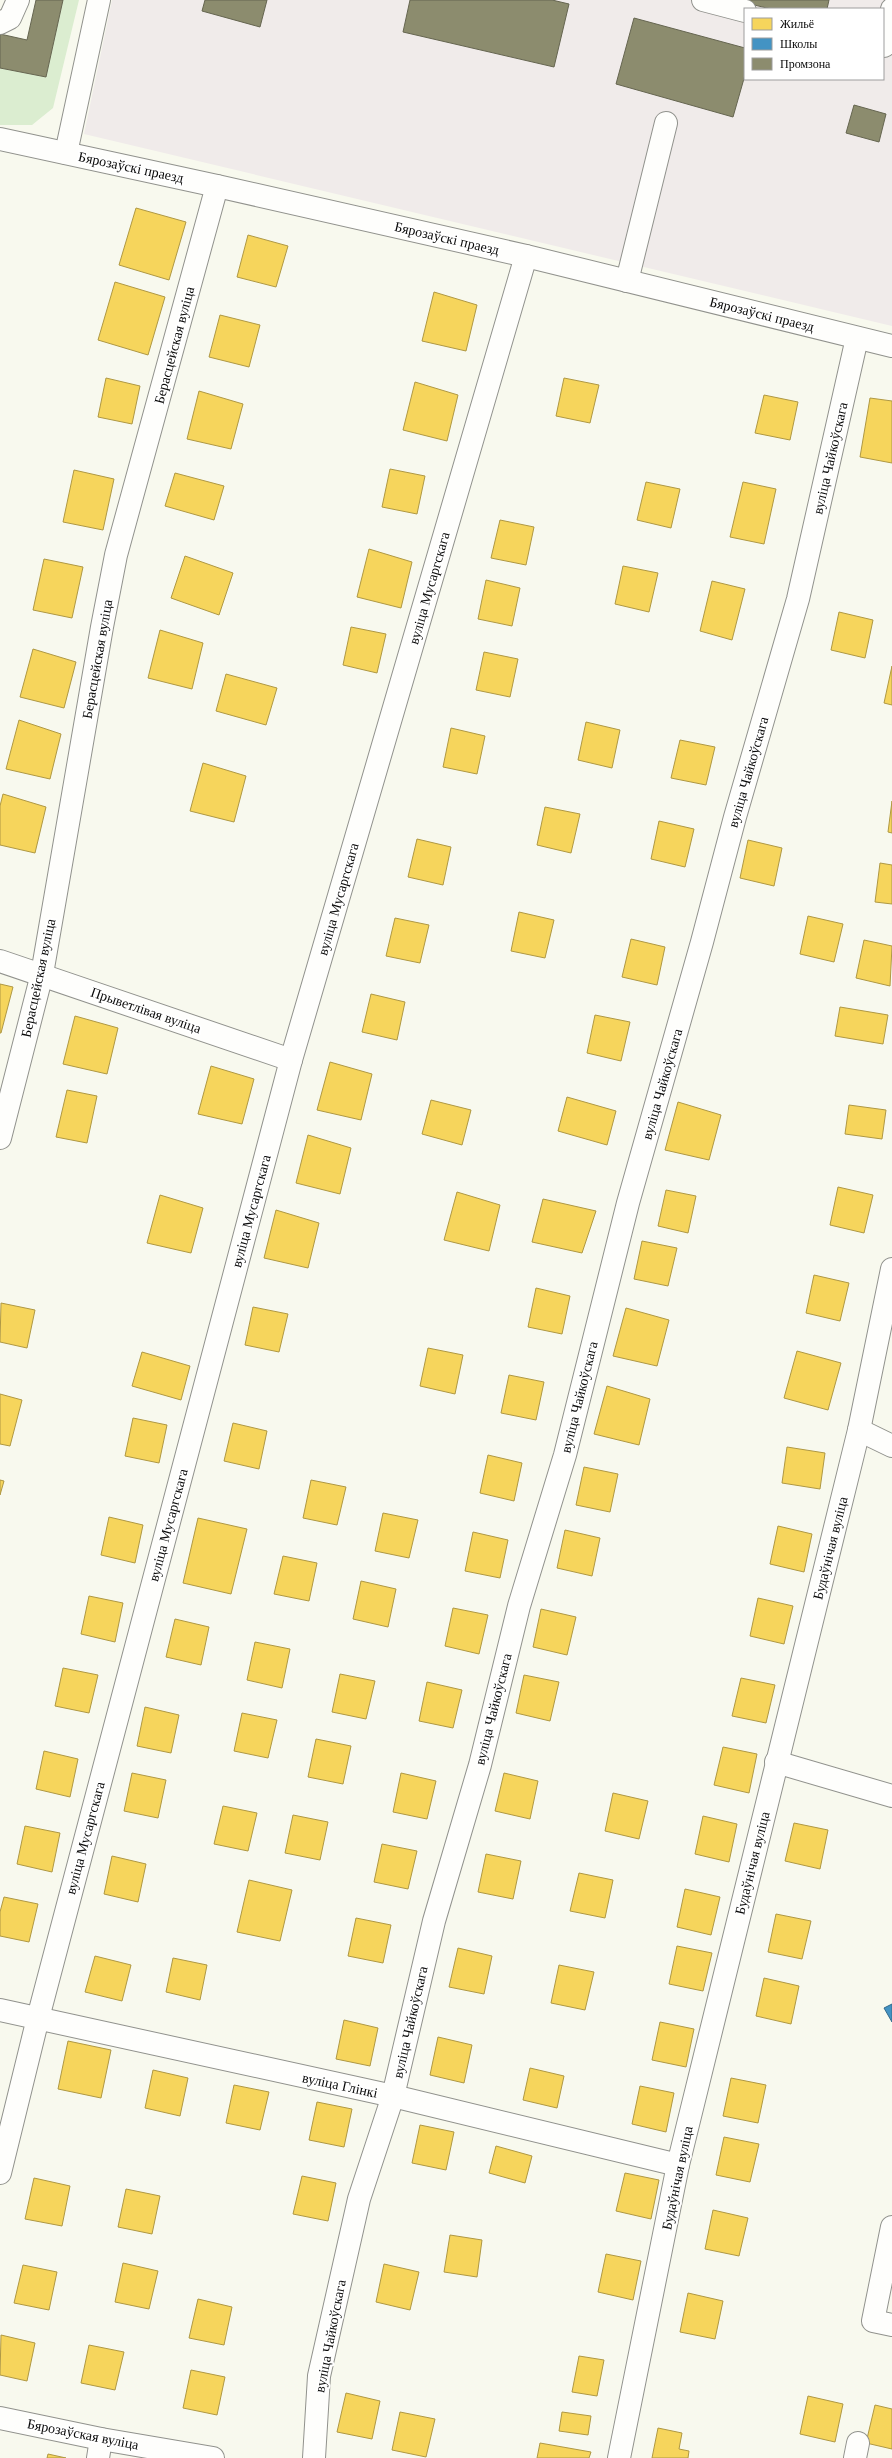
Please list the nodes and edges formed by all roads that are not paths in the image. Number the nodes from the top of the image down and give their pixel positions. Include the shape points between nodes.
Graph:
1 (18, 0) edge
2 (99, 0) edge
3 (703, 0) edge
4 (892, 9) edge
5 (744, 11) edge
6 (0, 23) edge
7 (886, 46) edge
8 (666, 123) dead end
9 (0, 139) edge
10 (66, 153) junction
11 (217, 186) junction
12 (526, 256) junction
13 (627, 281) junction
14 (857, 338) junction
15 (892, 346) edge
16 (0, 961) edge
17 (42, 974) junction
18 (291, 1060) junction
19 (0, 1138) edge
20 (892, 1269) edge
21 (859, 1430) junction
22 (892, 1446) edge
23 (776, 1762) junction
24 (892, 1796) edge
25 (0, 2010) edge
26 (38, 2018) junction
27 (393, 2096) junction
28 (678, 2165) junction
29 (0, 2173) edge
30 (892, 2227) edge
31 (892, 2325) edge
32 (0, 2418) edge
33 (100, 2448) edge
34 (213, 2458) edge
35 (314, 2458) edge
36 (619, 2458) edge

1 - 6 street via 10,18
2 - 10 street
3 - 5 street
4 - 7 street
8 - 13 street
9 - 10 street, Бярозаўскі праезд
10 - 11 street, Бярозаўскі праезд
11 - 12 street, Бярозаўскі праезд
11 - 17 street, Берасцейская вуліца via 116,555
12 - 13 street, Бярозаўскі праезд
12 - 18 street, вуліца Мусаргскага
13 - 14 street, Бярозаўскі праезд
14 - 15 street, Бярозаўскі праезд
14 - 27 street, вуліца Чайкоўскага via 798,598 734,817 702,942 628,1203 565,1455 519,1606 480,1765 434,1921
16 - 17 street, Прыветлівая вуліца
17 - 18 street, Прыветлівая вуліца
17 - 19 street, Берасцейская вуліца
18 - 26 street, вуліца Мусаргскага
20 - 21 street, Будаўнічая вуліца
21 - 22 street
21 - 23 street, Будаўнічая вуліца
23 - 24 street
23 - 28 street, Будаўнічая вуліца
25 - 26 street, вуліца Глінкі
26 - 27 street, вуліца Глінкі
26 - 29 street, вуліца Мусаргскага
27 - 28 street, вуліца Глінкі
27 - 35 street, вуліца Чайкоўскага via 359,2199 319,2376
28 - 36 street, Будаўнічая вуліца
30 - 31 street via 873,2321
32 - 33 street, Бярозаўская вуліца
33 - 34 street, Бярозаўская вуліца

